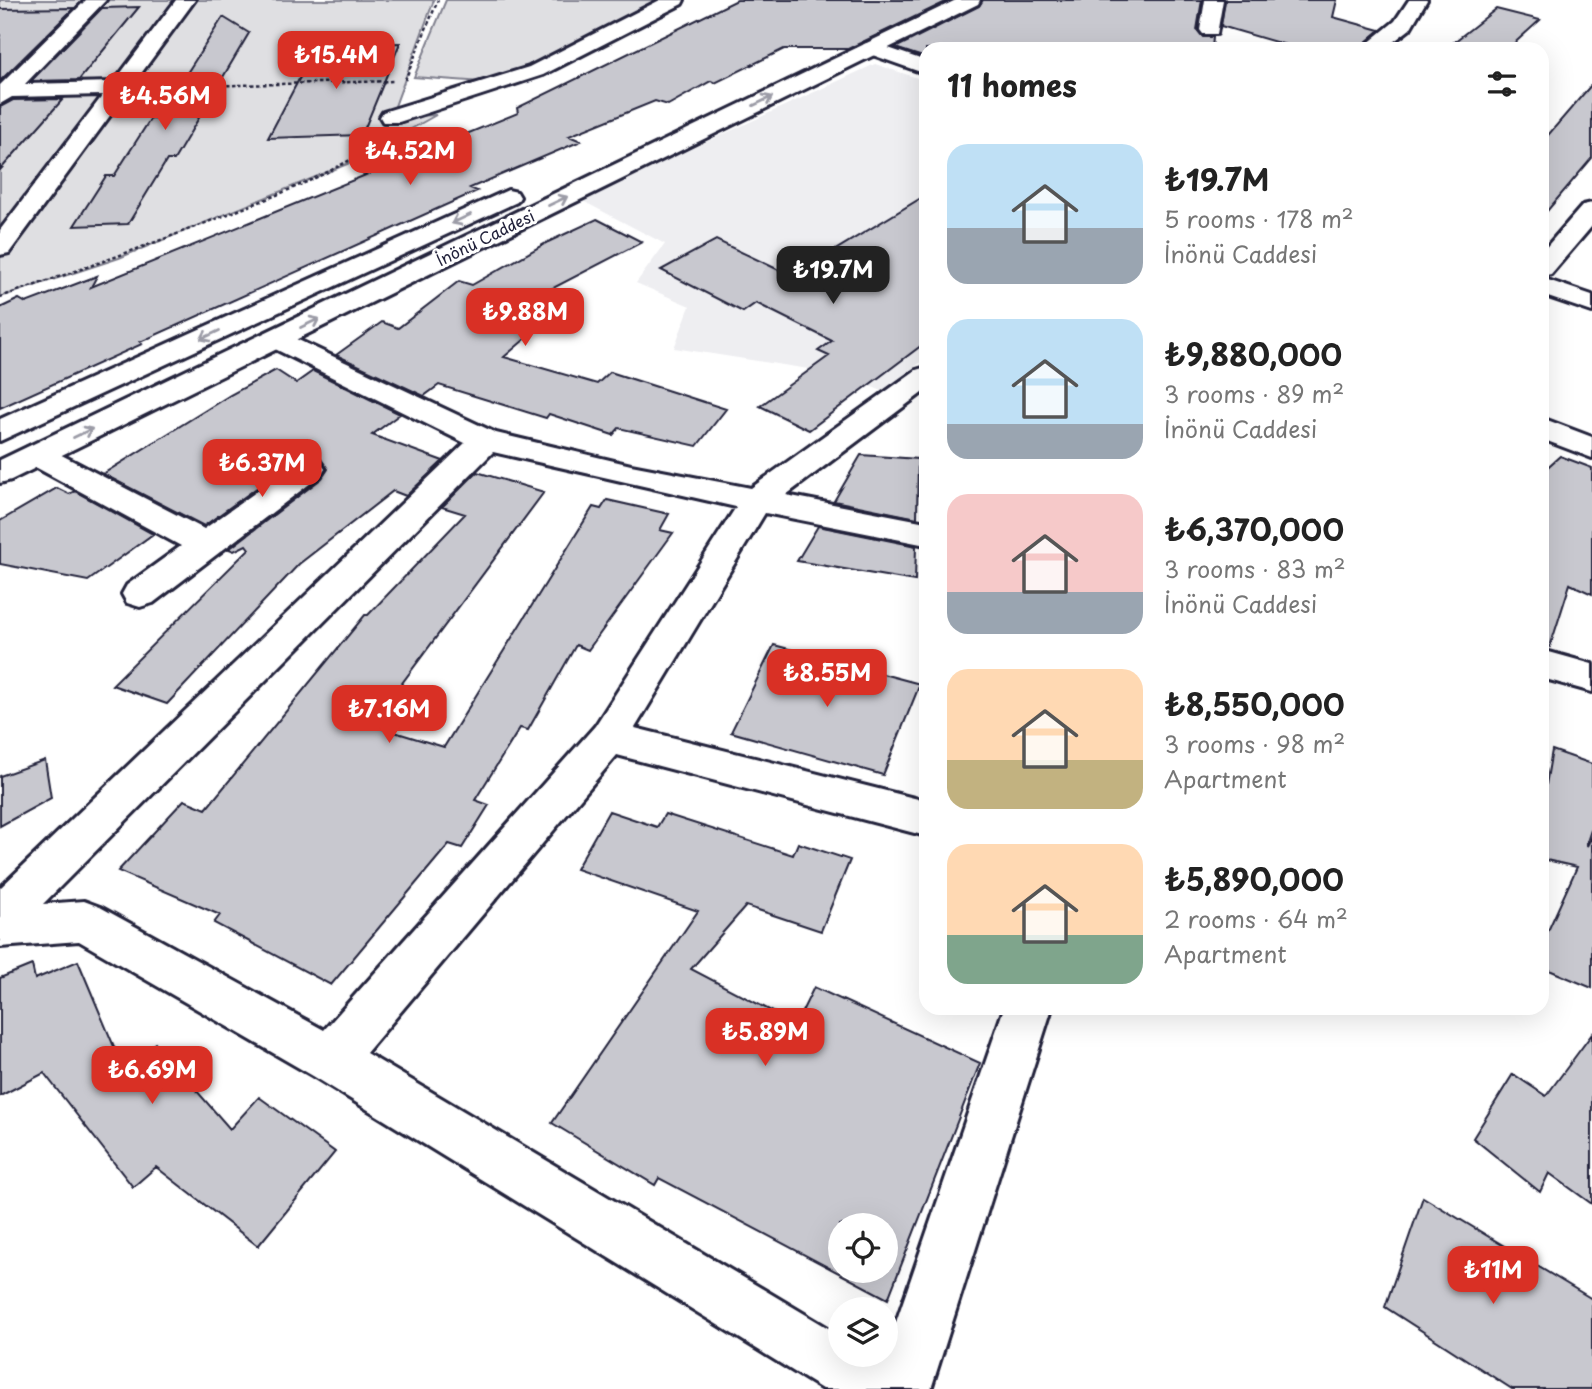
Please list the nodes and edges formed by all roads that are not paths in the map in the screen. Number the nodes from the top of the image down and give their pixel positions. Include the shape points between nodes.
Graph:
1 (97, 0) edge
2 (186, 0) edge
3 (675, 0) edge
4 (920, 0) edge
5 (971, 0) edge
6 (1214, 0) edge
7 (1418, 0) edge
8 (1210, 30) dead end
9 (1380, 42) edge
10 (871, 48) junction
11 (919, 65) edge
12 (118, 88) junction
13 (732, 90) dead end
14 (2, 93) edge
15 (391, 117) road end
16 (530, 186) dead end
17 (1592, 210) edge
18 (0, 247) edge
19 (1549, 260) edge
20 (1549, 289) edge
21 (1592, 304) edge
22 (277, 339) junction
23 (919, 381) edge
24 (0, 431) edge
25 (1549, 431) edge
26 (486, 440) junction
27 (1592, 448) edge
28 (37, 455) junction
29 (309, 469) dead end
30 (0, 473) edge
31 (756, 501) junction
32 (919, 533) edge
33 (206, 545) junction
34 (140, 594) dead end
35 (1549, 666) edge
36 (1592, 678) edge
37 (609, 737) junction
38 (919, 817) edge
39 (0, 917) edge
40 (0, 927) edge
41 (1026, 1015) edge
42 (330, 1059) junction
43 (876, 1389) edge
44 (902, 1389) edge

1 - 14 street
2 - 12 street
3 - 15 street via 536,71
4 - 13 street
5 - 10 street, İnönü Caddesi
6 - 8 street
7 - 9 street via 1403,25
10 - 11 street
22 -> 10 street, İnönü Caddesi
12 - 14 street
12 - 18 street
16 -> 24 street
17 - 19 street
20 - 21 street
22 - 26 street
28 -> 22 street, İnönü Caddesi
23 - 31 street
25 - 27 street
26 - 31 street
26 - 39 street
28 - 30 street, İnönü Caddesi
28 - 33 street
29 - 33 street
31 - 32 street
31 - 37 street
33 - 34 street
35 - 36 street
37 - 38 street
37 - 42 street
40 - 42 street via 84,921
41 - 44 street
42 - 43 street

